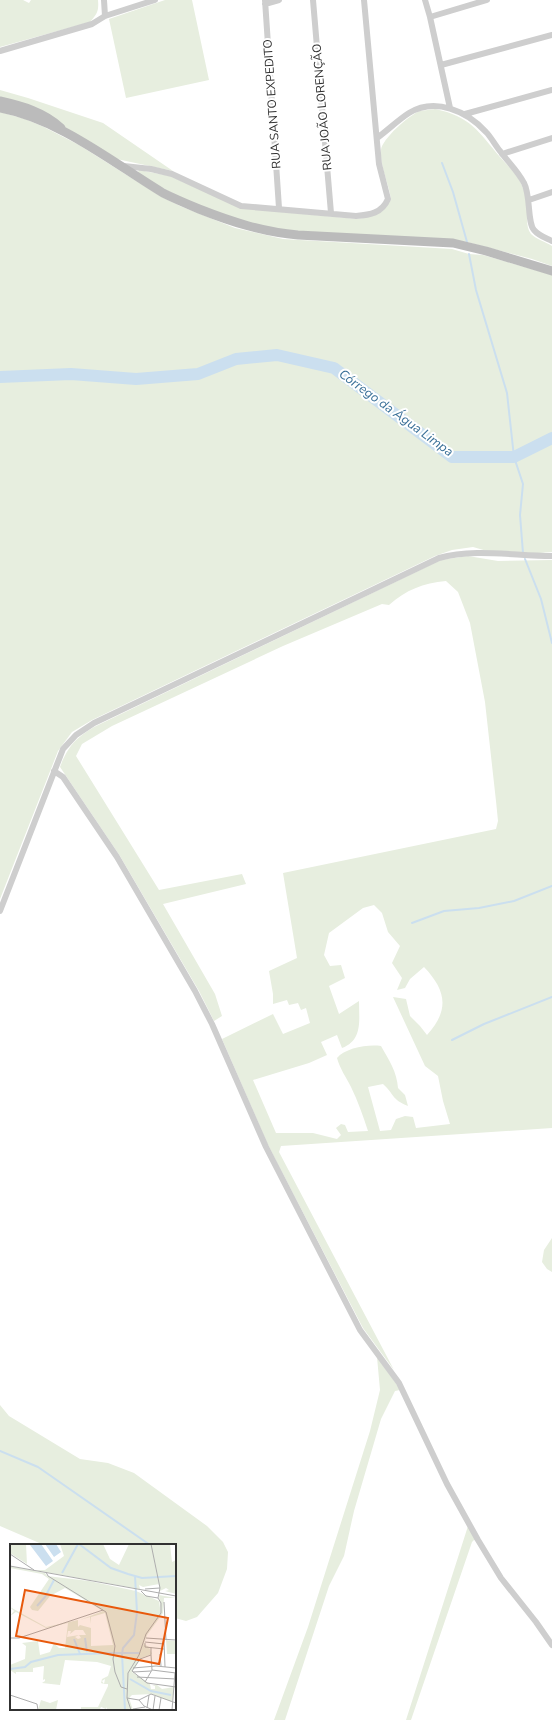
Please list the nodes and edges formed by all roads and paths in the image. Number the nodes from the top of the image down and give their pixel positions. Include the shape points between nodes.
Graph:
1 (104, 0) edge
2 (155, 0) edge
3 (279, 0) edge
4 (313, 0) edge
5 (364, 0) edge
6 (425, 0) edge
7 (487, 0) edge
8 (265, 2) edge
9 (105, 16) junction
10 (430, 17) junction
11 (552, 35) edge
12 (0, 51) edge
13 (442, 65) junction
14 (552, 90) edge
15 (0, 100) edge
16 (0, 108) edge
17 (450, 108) junction
18 (465, 114) junction
19 (66, 132) junction
20 (378, 138) junction
21 (552, 138) edge
22 (502, 154) junction
23 (121, 166) junction
24 (552, 192) edge
25 (529, 200) junction
26 (279, 208) junction
27 (331, 213) junction
28 (552, 241) edge
29 (552, 271) edge
30 (552, 556) edge
31 (54, 771) junction
32 (0, 911) edge
33 (552, 1646) edge

1 - 9 street
2 - 9 street
3 - 8 street
4 - 27 street, RUA JOÃO LORENÇÃO
5 - 20 street
6 - 10 street
7 - 10 street
8 - 26 street, RUA SANTO EXPEDITO
9 - 12 street via 92,24
10 - 13 street
11 - 13 street
13 - 17 street
14 - 18 street
15 - 19 main road via 50,118
16 - 19 main road via 16,111
17 - 18 street
17 - 20 street via 428,106 409,113
18 - 22 street via 485,131
19 - 23 main road
20 - 27 street via 379,164 388,199 385,205 371,215
21 - 22 street
22 - 25 street via 525,183
23 - 26 street via 172,174 241,206
23 - 29 main road via 183,203 219,218 257,229 298,235 453,243
24 - 25 street
25 - 28 street via 531,225 538,234
26 - 27 street
30 - 31 street via 467,553 439,558 94,723 68,742
31 - 32 street
31 - 33 street via 64,777 117,857 195,991 266,1147 360,1330 399,1383 447,1484 501,1578

